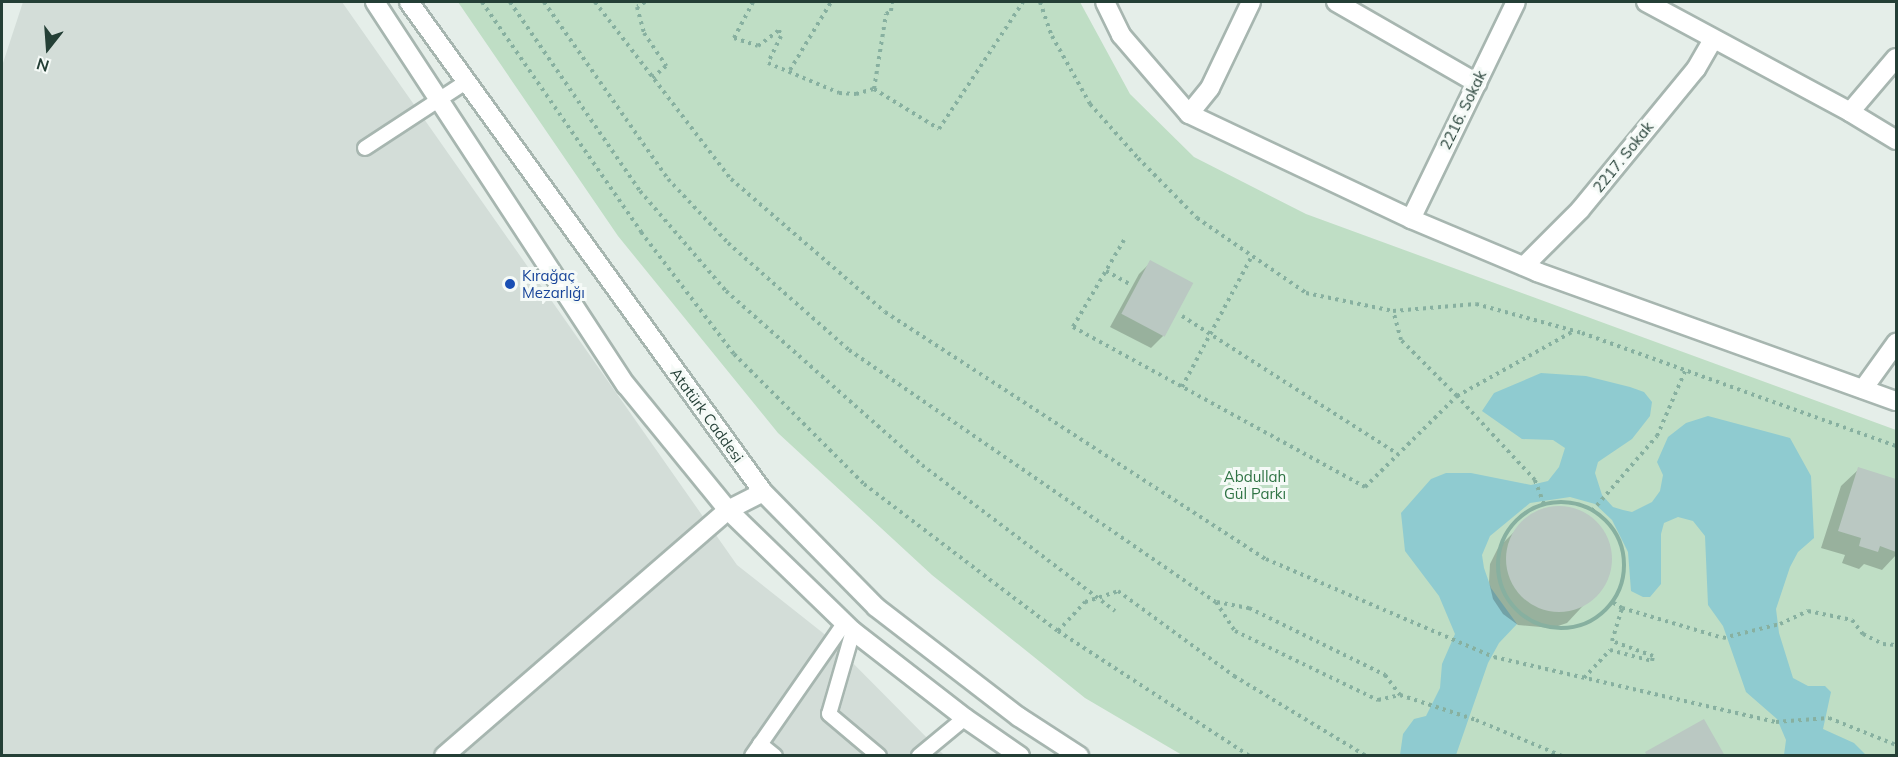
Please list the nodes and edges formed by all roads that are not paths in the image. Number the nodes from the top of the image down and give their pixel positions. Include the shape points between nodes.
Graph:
1 (375, 2) edge
2 (409, 2) edge
3 (1105, 2) edge
4 (1251, 2) edge
5 (1336, 2) edge
6 (1516, 2) edge
7 (1646, 2) edge
8 (1713, 40) junction
9 (1896, 58) edge
10 (466, 82) junction
11 (1477, 82) junction
12 (439, 100) junction
13 (1850, 112) junction
14 (1189, 114) junction
15 (1896, 140) edge
16 (365, 148) dead end
17 (1411, 219) junction
18 (1524, 266) junction
19 (1896, 343) edge
20 (1863, 389) junction
21 (1896, 401) edge
22 (763, 492) junction
23 (728, 510) junction
24 (849, 627) junction
25 (965, 718) junction
26 (756, 750) edge
27 (444, 756) edge
28 (775, 756) edge
29 (879, 756) edge
30 (919, 756) edge
31 (1020, 756) edge
32 (1079, 756) edge

1 - 12 main road
2 - 10 main road, Atatürk Caddesi
3 - 14 main road via 1122,35
4 - 14 main road via 1210,88
5 - 11 main road
6 - 11 main road, 2216. Sokak
7 - 8 main road
8 - 13 main road
8 - 18 main road, 2217. Sokak via 1696,69 1580,210
9 - 13 main road
10 - 12 lane
10 - 22 main road, Atatürk Caddesi
11 - 17 main road, 2216. Sokak
12 - 16 lane
12 - 23 main road via 626,385
13 - 15 main road
14 - 17 main road
17 - 18 main road
18 - 20 main road
19 - 20 main road
20 - 21 main road
22 - 23 main road
22 - 32 main road, Atatürk Caddesi via 876,607 1019,717
23 - 24 main road
23 - 27 main road
24 - 25 main road
24 - 26 lane
24 - 29 lane via 829,714
25 - 30 lane
25 - 31 main road
26 - 28 lane

